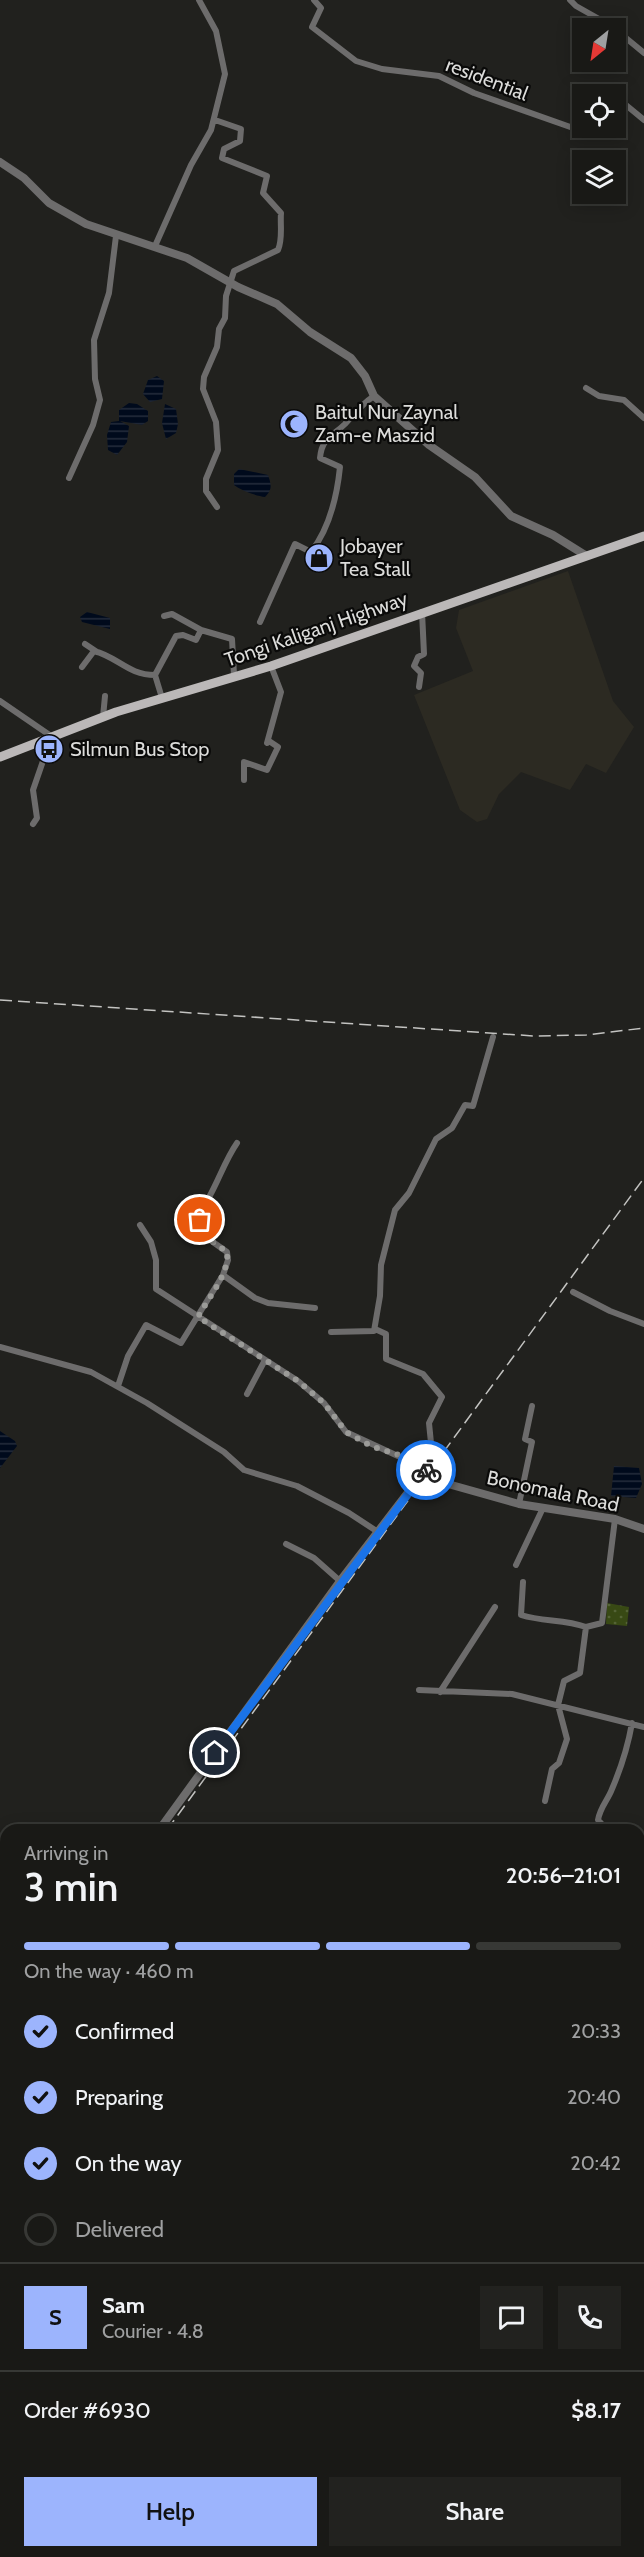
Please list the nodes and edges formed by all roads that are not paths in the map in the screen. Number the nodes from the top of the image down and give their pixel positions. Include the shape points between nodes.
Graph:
1 (199, 0) edge
2 (314, 0) edge
3 (570, 0) edge
4 (596, 18) edge
5 (626, 38) edge
6 (644, 53) edge
7 (626, 105) edge
8 (214, 120) junction
9 (644, 120) edge
10 (572, 128) edge
11 (0, 162) edge
12 (116, 236) junction
13 (155, 246) junction
14 (231, 283) junction
15 (585, 388) dead end
16 (374, 396) junction
17 (644, 418) edge
18 (69, 478) dead end
19 (218, 507) dead end
20 (644, 536) edge
21 (585, 555) junction
22 (422, 612) junction
23 (164, 616) dead end
24 (260, 622) dead end
25 (201, 630) junction
26 (85, 644) dead end
27 (98, 652) junction
28 (271, 666) junction
29 (82, 667) dead end
30 (155, 675) junction
31 (234, 675) junction
32 (419, 687) dead end
33 (105, 696) dead end
34 (162, 698) junction
35 (0, 701) edge
36 (103, 717) junction
37 (47, 737) junction
38 (0, 757) edge
39 (244, 780) dead end
40 (33, 824) dead end
41 (493, 1037) dead end
42 (237, 1143) dead end
43 (140, 1225) dead end
44 (223, 1275) junction
45 (573, 1292) dead end
46 (315, 1308) dead end
47 (198, 1317) junction
48 (644, 1324) edge
49 (375, 1329) junction
50 (331, 1332) dead end
51 (0, 1347) edge
52 (265, 1360) junction
53 (118, 1386) junction
54 (247, 1395) dead end
55 (532, 1406) dead end
56 (426, 1469) junction
57 (519, 1504) junction
58 (543, 1508) junction
59 (615, 1519) junction
60 (644, 1528) edge
61 (378, 1532) junction
62 (286, 1544) dead end
63 (516, 1565) dead end
64 (340, 1581) junction
65 (523, 1582) dead end
66 (495, 1607) dead end
67 (586, 1627) junction
68 (419, 1690) dead end
69 (440, 1692) junction
70 (558, 1706) junction
71 (632, 1723) junction
72 (644, 1727) edge
73 (545, 1801) dead end
74 (163, 1824) edge
75 (601, 1824) edge

1 - 8 street via 216,31 225,74
2 - 10 street, residential via 321,8 312,27 356,61 382,69 439,76 474,93
3 - 4 street
5 - 6 street
7 - 9 street
8 - 13 street
8 - 14 street via 241,129 240,141 224,149 222,158 267,176 263,194 281,213 278,250 234,271
11 - 12 street via 24,178 49,203
12 - 13 street
12 - 18 street via 109,293 94,340 100,400
13 - 14 street via 187,258
14 - 16 street via 277,304 310,332 351,358
14 - 19 street via 218,347 204,377 203,389 216,422 218,450 206,479 206,491
15 - 17 street via 598,396 624,400
16 - 21 street via 429,445 475,477 512,516
16 - 24 street via 332,432 321,450 320,458 340,467 324,536 311,552 295,544
20 - 21 main road, Tongi Kaliganj Highway
21 - 22 main road, Tongi Kaliganj Highway
22 - 28 main road, Tongi Kaliganj Highway
22 - 32 street via 424,654 414,666 421,673
23 - 25 street via 172,614
25 - 30 street via 196,640 176,636
25 - 31 street via 232,639
26 - 27 street
27 - 29 street via 92,652
27 - 30 street via 137,674
28 - 31 main road, Tongi Kaliganj Highway
28 - 39 street via 281,692 268,742 278,747 267,770 244,762
30 - 34 street
31 - 34 main road, Tongi Kaliganj Highway
33 - 36 street
34 - 36 main road, Tongi Kaliganj Highway
35 - 37 street
36 - 37 main road, Tongi Kaliganj Highway
37 - 38 main road, Tongi Kaliganj Highway
37 - 40 street via 33,790 37,818
41 - 49 street via 473,1106 462,1108 452,1128 436,1139 409,1193 395,1210 381,1264
42 - 44 street via 210,1197 196,1215 207,1224 203,1235 227,1252
43 - 47 street via 156,1260 154,1287
44 - 46 street via 268,1303
44 - 47 street
45 - 48 street
47 - 52 street
47 - 53 street via 180,1344 146,1325 128,1356
49 - 50 street via 370,1333
49 - 56 street via 386,1334 386,1359 423,1374 442,1397 429,1423 432,1452
51 - 53 street via 91,1372
52 - 54 street
52 - 56 street via 324,1403 346,1432
53 - 61 street via 224,1452 244,1470 297,1486
55 - 57 street via 525,1438 531,1442
56 - 57 street, Bonomala Road via 432,1477 448,1484
56 - 61 street
57 - 58 street, Bonomala Road
58 - 59 street, Bonomala Road
58 - 63 street
59 - 60 street, Bonomala Road
59 - 67 street via 602,1623
61 - 64 street
62 - 64 street via 314,1558
64 - 74 street
65 - 67 street via 521,1615
66 - 69 street
67 - 70 street via 580,1673 564,1681
68 - 69 street
69 - 70 street via 512,1694
70 - 71 street
70 - 73 street via 567,1739 559,1763 552,1769
71 - 72 street
71 - 75 street via 627,1752 599,1811

